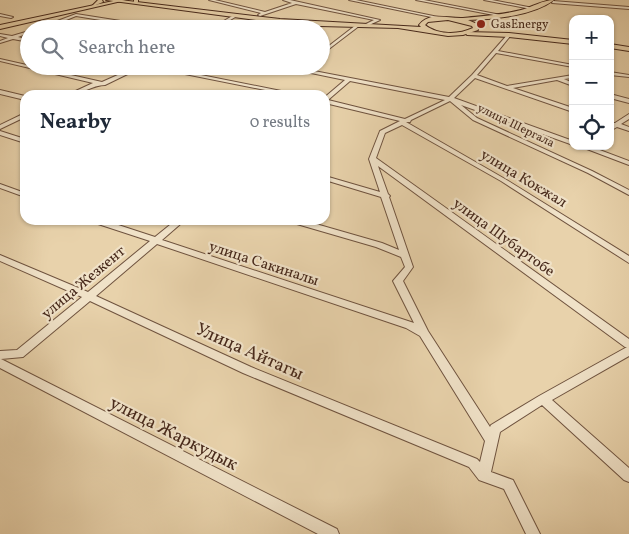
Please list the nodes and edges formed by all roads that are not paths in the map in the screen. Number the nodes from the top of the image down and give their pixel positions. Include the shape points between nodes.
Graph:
1 (108, 0) edge
2 (211, 0) edge
3 (285, 0) edge
4 (305, 0) edge
5 (351, 0) edge
6 (418, 0) edge
7 (486, 0) edge
8 (119, 1) edge
9 (554, 1) edge
10 (136, 2) edge
11 (297, 2) junction
12 (94, 5) edge
13 (531, 8) junction
14 (629, 8) edge
15 (265, 13) junction
16 (0, 15) edge
17 (499, 15) junction
18 (235, 16) junction
19 (254, 16) junction
20 (11, 17) dead end
21 (441, 18) junction
22 (455, 19) junction
23 (27, 20) edge
24 (63, 20) edge
25 (107, 20) edge
26 (228, 20) edge
27 (271, 20) edge
28 (293, 20) edge
29 (426, 20) junction
30 (20, 22) edge
31 (330, 23) edge
32 (330, 25) edge
33 (367, 25) junction
34 (474, 25) junction
35 (0, 26) edge
36 (357, 26) junction
37 (428, 30) junction
38 (467, 33) junction
39 (0, 35) edge
40 (20, 35) edge
41 (509, 35) junction
42 (12, 38) junction
43 (20, 40) edge
44 (569, 41) edge
45 (569, 41) edge
46 (0, 42) edge
47 (614, 46) edge
48 (330, 47) edge
49 (629, 48) edge
50 (494, 52) junction
51 (0, 60) edge
52 (20, 65) edge
53 (569, 65) edge
54 (614, 74) edge
55 (65, 75) edge
56 (120, 75) edge
57 (194, 75) edge
58 (328, 75) edge
59 (474, 76) junction
60 (629, 76) edge
61 (569, 77) edge
62 (558, 78) junction
63 (349, 79) junction
64 (100, 83) junction
65 (569, 83) edge
66 (504, 87) junction
67 (406, 89) joint
68 (82, 90) edge
69 (272, 90) edge
70 (0, 92) edge
71 (330, 96) edge
72 (20, 97) edge
73 (614, 97) edge
74 (450, 99) junction
75 (330, 101) edge
76 (629, 101) edge
77 (569, 109) edge
78 (629, 116) edge
79 (20, 118) edge
80 (406, 122) junction
81 (614, 124) edge
82 (614, 124) edge
83 (0, 127) edge
84 (629, 129) edge
85 (0, 133) edge
86 (20, 139) edge
87 (569, 142) edge
88 (375, 148) joint
89 (593, 150) edge
90 (372, 159) junction
91 (629, 163) edge
92 (330, 179) edge
93 (0, 186) edge
94 (20, 193) edge
95 (629, 193) edge
96 (386, 196) junction
97 (109, 225) edge
98 (175, 225) edge
99 (309, 225) edge
100 (155, 242) junction
101 (404, 254) junction
102 (0, 258) edge
103 (629, 260) edge
104 (89, 296) junction
105 (424, 333) junction
106 (629, 344) edge
107 (629, 351) edge
108 (0, 355) edge
109 (0, 363) edge
110 (543, 399) junction
111 (491, 440) junction
112 (484, 476) junction
113 (629, 476) edge
114 (332, 534) edge
115 (533, 534) edge

1 - 8 highway
2 - 15 street
3 - 11 street
4 - 11 street
5 - 21 street
6 - 17 street
7 - 13 street
8 - 10 highway
8 - 12 main road
9 - 13 highway
9 - 14 street
9 - 34 highway via 526,11 479,20
10 - 12 highway
10 - 18 highway
10 - 19 highway
11 - 15 street
11 - 33 street via 378,20
12 - 23 main road
13 - 17 highway
15 - 19 street
16 - 20 street
17 - 22 highway
18 - 26 street
18 - 27 highway
19 - 28 highway
21 - 22 highway
21 - 29 highway
22 - 34 highway
24 - 25 street via 76,15
29 - 33 highway
29 - 37 highway via 422,25
30 - 35 main road
31 - 33 highway
32 - 36 highway
34 - 38 highway via 476,29
34 - 44 main road via 501,33
36 - 37 highway via 403,26
36 - 48 street
37 - 38 highway
38 - 41 main road
39 - 42 street
40 - 42 street
41 - 45 main road
41 - 50 street
42 - 43 street
42 - 46 street
47 - 49 main road
50 - 53 street
50 - 59 street
51 - 52 street
54 - 60 street
55 - 64 street
56 - 64 street
57 - 69 street
58 - 63 street
59 - 66 street
59 - 74 street
61 - 62 street
62 - 65 street
62 - 66 street
63 - 67 street
63 - 71 street
64 - 68 street
66 - 77 street
67 - 74 street
70 - 72 street
73 - 76 street
74 - 80 street
74 - 87 street
74 - 95 street, улица Шергала via 475,119
75 - 80 street, улица Кокжал
78 - 81 street
79 - 83 street
80 - 88 street via 382,132
80 - 103 street, улица Кокжал
82 - 84 street
85 - 86 street
88 - 90 street
89 - 91 street
90 - 96 street
90 - 106 street, улица Шубартобе
92 - 96 street
93 - 94 street
96 - 101 street
97 - 100 street, улица Сакиналы
98 - 100 street, улица Жезкент
99 - 101 street
100 - 104 street, улица Жезкент
100 - 105 street, улица Сакиналы via 409,325
101 - 105 street via 409,267 398,281
102 - 104 street, Улица Айтагы
104 - 108 street, улица Жезкент via 19,354
104 - 112 street, Улица Айтагы via 247,370 473,463
105 - 111 street
107 - 110 street
109 - 114 street, улица Жаркудык
110 - 111 street via 495,429
110 - 113 street
111 - 112 street
112 - 115 street, Улица Айтагы via 508,484

